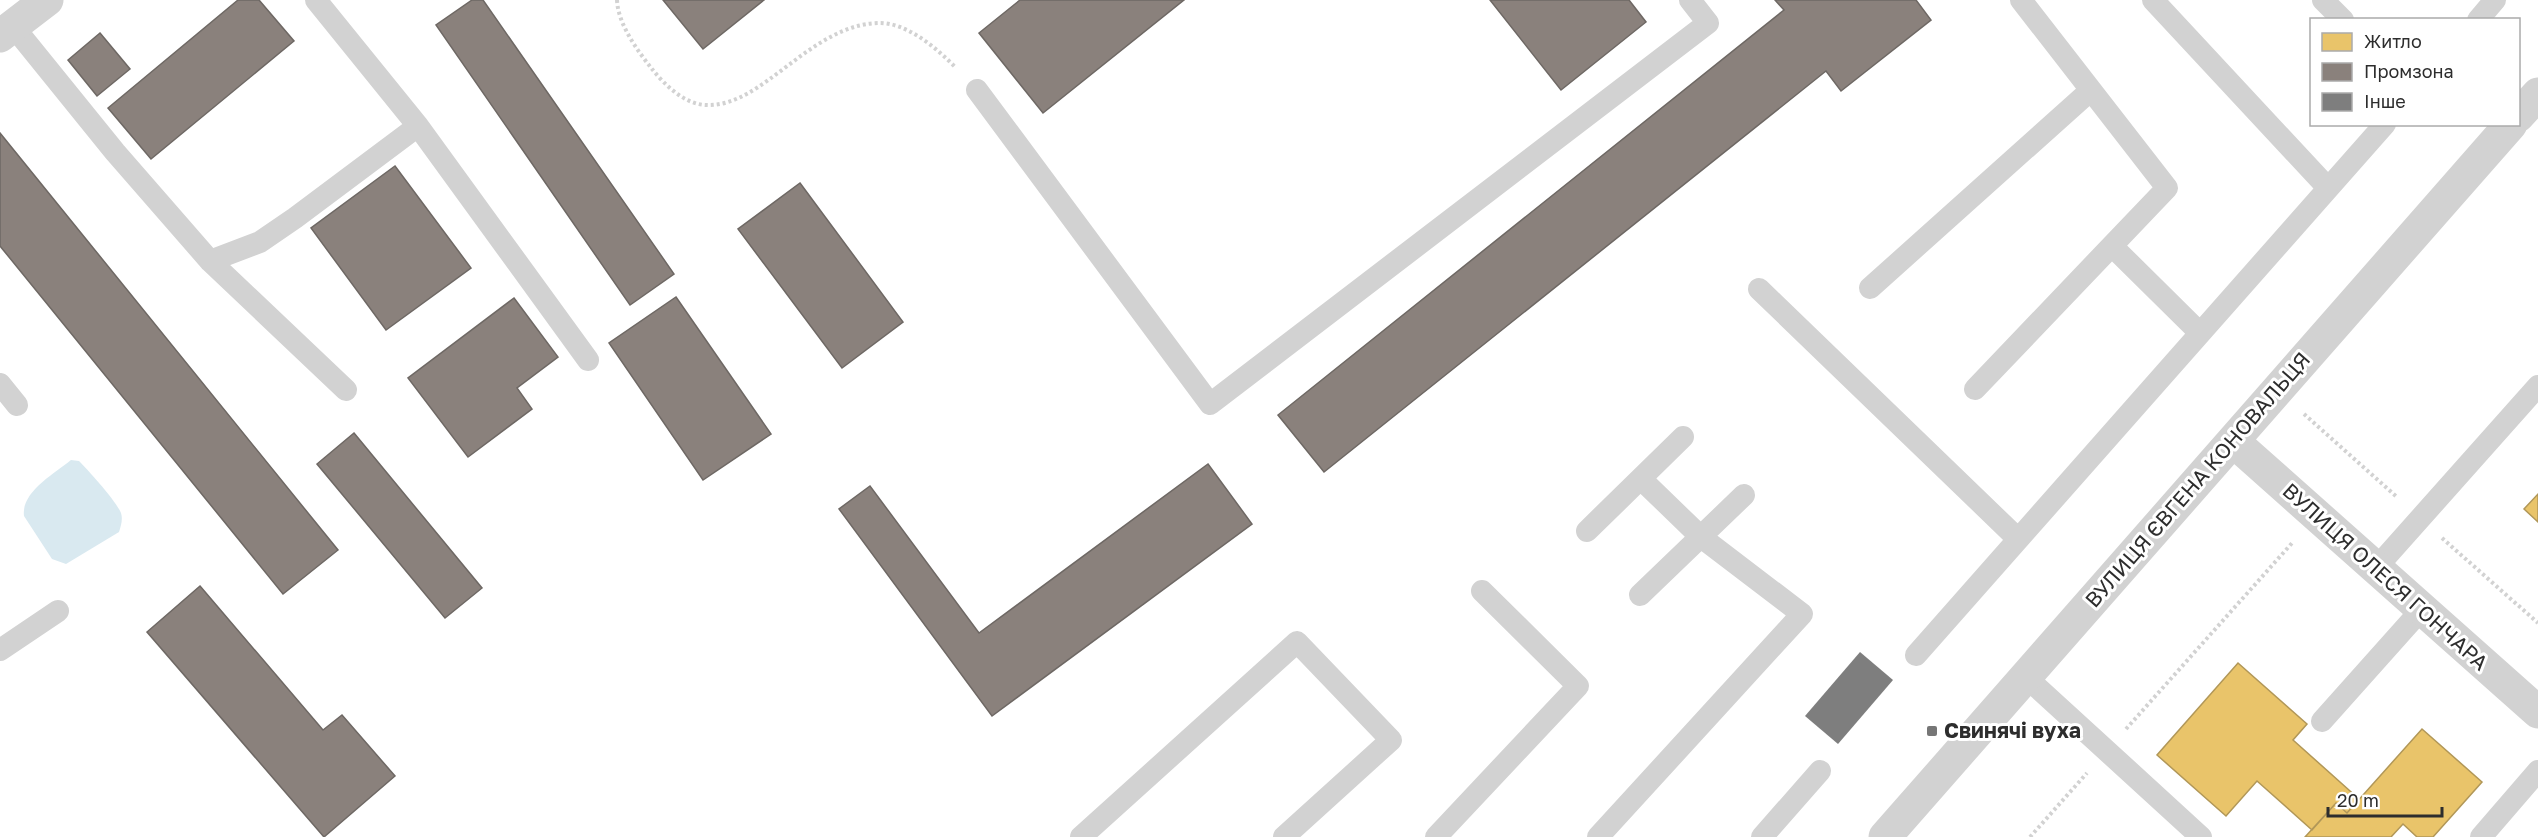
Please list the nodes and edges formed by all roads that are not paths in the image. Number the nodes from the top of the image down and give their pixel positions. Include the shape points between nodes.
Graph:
1 (47, 0) edge
2 (316, 0) edge
3 (1690, 0) edge
4 (2021, 0) edge
5 (2153, 0) edge
6 (2323, 0) edge
7 (2495, 0) edge
8 (2341, 18) edge
9 (2480, 18) edge
10 (6, 31) edge
11 (977, 90) road end
12 (2091, 90) junction
13 (2538, 94) edge
14 (2520, 114) edge
15 (418, 126) junction
16 (2383, 126) edge
17 (2509, 126) edge
18 (2328, 188) junction
19 (2112, 246) junction
20 (210, 261) junction
21 (1870, 288) dead end
22 (1759, 289) dead end
23 (2200, 333) junction
24 (588, 360) dead end
25 (0, 384) edge
26 (2538, 386) edge
27 (1975, 389) dead end
28 (346, 390) dead end
29 (17, 405) dead end
30 (1683, 437) dead end
31 (2233, 441) junction
32 (1641, 479) junction
33 (1744, 495) dead end
34 (1587, 531) dead end
35 (1701, 537) junction
36 (2018, 539) junction
37 (2376, 568) junction
38 (1482, 591) dead end
39 (1640, 595) dead end
40 (2422, 609) junction
41 (57, 611) dead end
42 (0, 650) edge
43 (1916, 655) dead end
44 (2025, 676) junction
45 (2538, 712) edge
46 (2322, 721) dead end
47 (1820, 771) dead end
48 (2538, 771) edge
49 (1081, 837) edge
50 (1284, 837) edge
51 (1436, 837) edge
52 (1598, 837) edge
53 (1762, 837) edge
54 (1885, 837) edge
55 (2201, 837) edge
56 (2481, 837) edge

1 - 10 street
2 - 15 lane
3 - 11 lane via 1708,23 1210,404
4 - 12 lane
5 - 18 lane
6 - 8 lane
7 - 9 lane
10 - 20 lane
12 - 19 lane via 2167,188
12 - 21 lane
13 - 14 street
15 - 20 lane via 260,242
15 - 24 lane
16 - 18 lane
17 - 31 street, ВУЛИЦЯ ЄВГЕНА КОНОВАЛЬЦЯ
18 - 23 lane
19 - 23 lane
19 - 27 lane
20 - 28 lane
22 - 36 lane
23 - 36 lane
25 - 29 lane
26 - 37 lane
30 - 32 lane
31 - 37 street, ВУЛИЦЯ ОЛЕСЯ ГОНЧАРА
31 - 44 street, ВУЛИЦЯ ЄВГЕНА КОНОВАЛЬЦЯ
32 - 34 lane
32 - 35 lane
33 - 35 lane
35 - 39 lane
35 - 52 lane via 1802,614
36 - 43 lane
37 - 40 street, ВУЛИЦЯ ОЛЕСЯ ГОНЧАРА
38 - 51 lane via 1578,686
40 - 45 street, ВУЛИЦЯ ОЛЕСЯ ГОНЧАРА
40 - 46 lane
41 - 42 lane
44 - 54 street, ВУЛИЦЯ ЄВГЕНА КОНОВАЛЬЦЯ
44 - 55 lane
47 - 53 lane
48 - 56 lane
49 - 50 lane via 1297,642 1391,740

